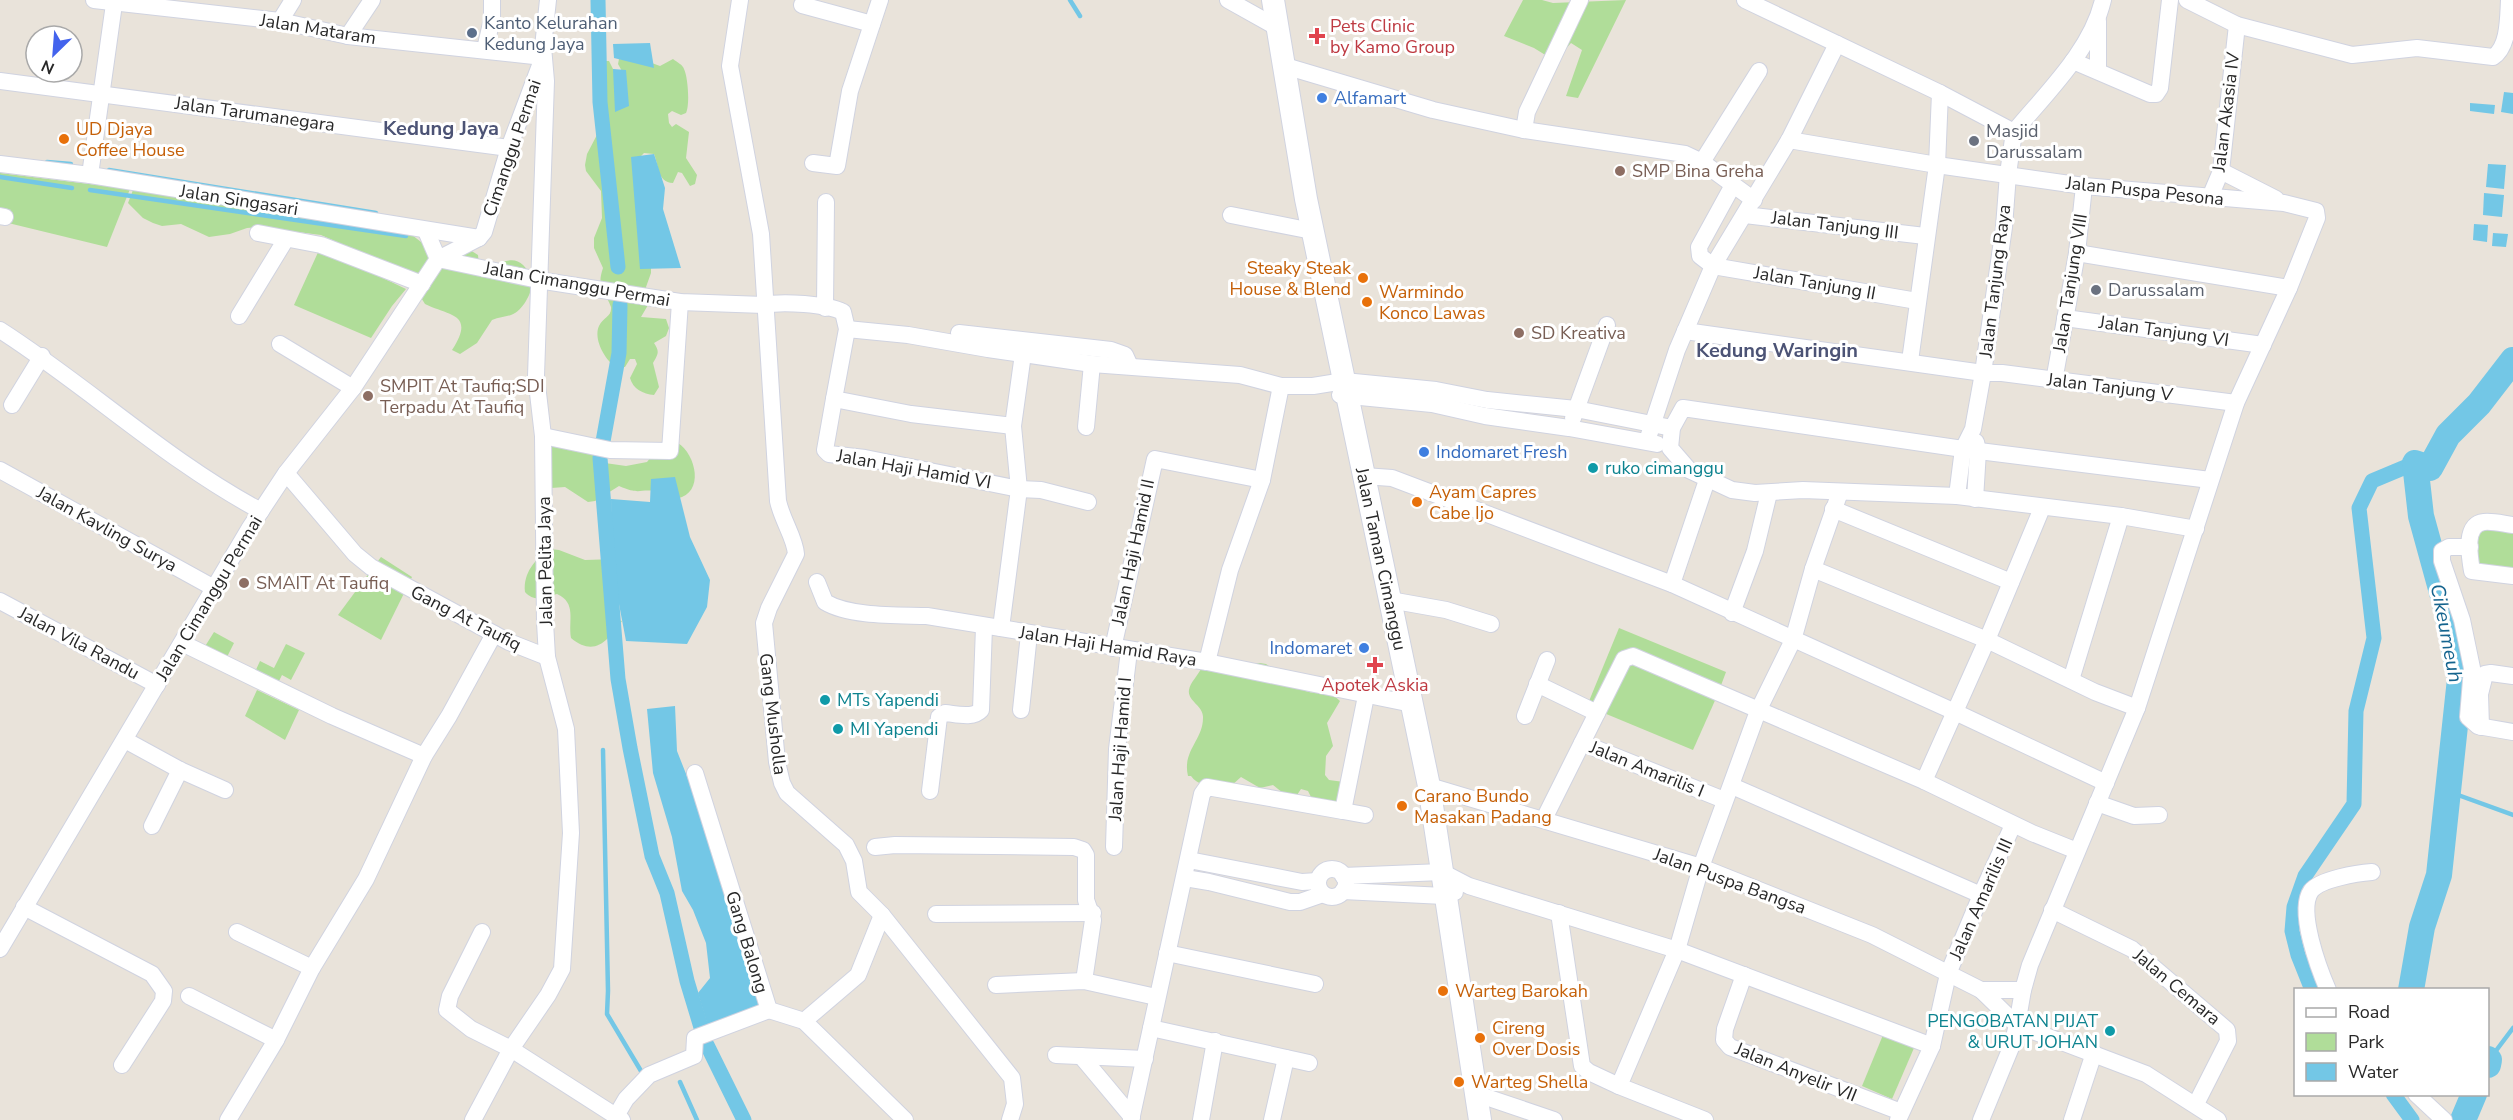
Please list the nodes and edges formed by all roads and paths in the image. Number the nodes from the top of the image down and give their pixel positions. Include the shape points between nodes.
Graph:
1 (94, 0) edge
2 (293, 0) edge
3 (372, 0) edge
4 (492, 0) edge
5 (548, 0) edge
6 (740, 0) edge
7 (880, 0) edge
8 (1228, 0) edge
9 (1273, 0) edge
10 (1580, 0) edge
11 (1745, 0) edge
12 (2103, 0) edge
13 (2170, 0) edge
14 (2187, 0) edge
15 (2509, 0) edge
16 (115, 2) edge
17 (802, 5) dead end
18 (226, 7) edge
19 (2098, 20) junction
20 (280, 21) junction
21 (872, 24) junction
22 (2237, 25) junction
23 (1278, 28) junction
24 (348, 36) junction
25 (1837, 44) junction
26 (485, 49) junction
27 (543, 57) junction
28 (2073, 61) junction
29 (1285, 66) junction
30 (1759, 71) dead end
31 (2098, 71) junction
32 (0, 81) edge
33 (1940, 93) junction
34 (101, 94) junction
35 (1524, 130) junction
36 (2014, 132) junction
37 (1789, 140) junction
38 (509, 148) junction
39 (1702, 162) junction
40 (813, 163) dead end
41 (0, 164) edge
42 (1936, 165) junction
43 (2221, 171) junction
44 (2008, 174) junction
45 (90, 176) junction
46 (1733, 185) junction
47 (2085, 186) junction
48 (2211, 197) junction
49 (1754, 200) junction
50 (826, 202) dead end
51 (2283, 203) junction
52 (1745, 214) junction
53 (1231, 215) dead end
54 (426, 231) junction
55 (1312, 231) junction
56 (258, 233) dead end
57 (1925, 236) junction
58 (479, 238) junction
59 (286, 239) junction
60 (2078, 253) junction
61 (438, 259) junction
62 (1713, 266) junction
63 (538, 280) junction
64 (422, 285) junction
65 (2289, 288) junction
66 (1917, 301) junction
67 (680, 302) junction
68 (764, 305) junction
69 (825, 308) junction
70 (239, 316) dead end
71 (2065, 318) junction
72 (846, 325) junction
73 (1607, 325) dead end
74 (0, 330) edge
75 (1685, 331) junction
76 (280, 344) dead end
77 (2263, 345) junction
78 (1023, 354) junction
79 (42, 357) junction
80 (1910, 361) junction
81 (1092, 364) junction
82 (1130, 366) junction
83 (1983, 373) junction
84 (2054, 381) junction
85 (1281, 386) junction
86 (352, 388) junction
87 (1346, 389) junction
88 (834, 399) junction
89 (1660, 401) junction
90 (2236, 403) junction
91 (12, 405) dead end
92 (1486, 408) junction
93 (1683, 408) junction
94 (1576, 409) junction
95 (1652, 422) junction
96 (1013, 426) junction
97 (1086, 427) dead end
98 (1569, 428) junction
99 (1672, 428) junction
100 (543, 436) junction
101 (1647, 441) junction
102 (1670, 448) junction
103 (1970, 450) junction
104 (0, 470) edge
105 (286, 473) junction
106 (1364, 476) junction
107 (1262, 480) junction
108 (1707, 480) junction
109 (2210, 480) junction
110 (1019, 489) junction
111 (1840, 492) junction
112 (1769, 493) junction
113 (1957, 496) junction
114 (1975, 499) junction
115 (1088, 502) dead end
116 (2042, 508) junction
117 (1833, 509) junction
118 (261, 511) junction
119 (2121, 516) junction
120 (2513, 525) edge
121 (2196, 530) junction
122 (2470, 548) junction
123 (1813, 569) junction
124 (2513, 576) edge
125 (817, 582) dead end
126 (2011, 582) junction
127 (1672, 584) junction
128 (214, 588) junction
129 (1390, 600) junction
130 (0, 601) edge
131 (1732, 613) junction
132 (1491, 624) dead end
133 (993, 628) junction
134 (494, 634) junction
135 (1029, 634) junction
136 (1793, 640) junction
137 (1987, 640) junction
138 (182, 643) junction
139 (1121, 649) junction
140 (547, 657) junction
141 (1547, 660) dead end
142 (1207, 662) junction
143 (2513, 676) edge
144 (2071, 680) junction
145 (1537, 684) junction
146 (157, 685) junction
147 (1365, 696) junction
148 (1412, 704) junction
149 (2138, 708) junction
150 (1021, 710) dead end
151 (1758, 711) junction
152 (1955, 712) junction
153 (1597, 713) junction
154 (1525, 717) dead end
155 (2481, 727) junction
156 (2513, 732) edge
157 (125, 740) junction
158 (1582, 743) junction
159 (424, 756) junction
160 (180, 770) junction
161 (695, 773) dead end
162 (1924, 781) junction
163 (2106, 783) junction
164 (1429, 786) junction
165 (225, 790) dead end
166 (930, 791) dead end
167 (1728, 793) junction
168 (2097, 803) junction
169 (1343, 811) junction
170 (1365, 815) dead end
171 (2159, 815) dead end
172 (1544, 819) junction
173 (2013, 825) junction
174 (152, 826) dead end
175 (875, 847) dead end
176 (1114, 847) dead end
177 (2077, 851) junction
178 (1189, 860) junction
179 (1701, 867) junction
180 (1442, 872) junction
181 (2372, 872) dead end
182 (1185, 878) junction
183 (1343, 883) junction
184 (1469, 886) junction
185 (1321, 888) junction
186 (1981, 895) junction
187 (1444, 896) junction
188 (24, 907) junction
189 (2052, 910) junction
190 (1559, 913) junction
191 (936, 914) dead end
192 (1093, 914) junction
193 (882, 915) junction
194 (237, 932) dead end
195 (482, 932) dead end
196 (0, 950) edge
197 (1677, 950) junction
198 (1167, 953) junction
199 (312, 968) junction
200 (1948, 974) junction
201 (1744, 975) junction
202 (1084, 981) junction
203 (1315, 984) dead end
204 (996, 985) dead end
205 (2327, 988) edge
206 (1981, 990) junction
207 (2023, 990) junction
208 (189, 996) dead end
209 (1156, 997) junction
210 (769, 1010) junction
211 (804, 1021) junction
212 (1151, 1028) junction
213 (2024, 1028) junction
214 (276, 1041) junction
215 (1215, 1041) junction
216 (1932, 1046) junction
217 (511, 1049) junction
218 (2094, 1053) junction
219 (1056, 1054) dead end
220 (1081, 1056) junction
221 (1286, 1058) junction
222 (1145, 1059) junction
223 (1309, 1063) dead end
224 (122, 1065) dead end
225 (1619, 1086) junction
226 (1477, 1094) junction
227 (2417, 1096) edge
228 (2196, 1104) junction
229 (1900, 1116) edge
230 (619, 1118) edge
231 (1131, 1119) edge
232 (1696, 1119) edge
233 (228, 1120) edge
234 (473, 1120) edge
235 (905, 1120) edge
236 (1010, 1120) edge
237 (1201, 1120) edge
238 (1272, 1120) edge
239 (1480, 1120) edge
240 (1554, 1120) edge
241 (1981, 1120) edge
242 (2072, 1120) edge
243 (2218, 1120) edge
244 (2444, 1120) edge

1 - 16 street, Jalan Mataram
2 - 20 street
3 - 24 street
4 - 26 street
5 - 27 street
6 - 68 street, Gang Musholla via 730,66 760,234
7 - 21 street
8 - 23 street
9 - 23 street, Jalan Taman Cimanggu
10 - 35 street via 1527,112
11 - 25 street
12 - 19 street
13 - 31 street via 2160,88 2156,94
14 - 22 street
15 - 22 street via 2501,50 2493,57 2417,48 2352,56
16 - 18 street, Jalan Mataram
16 - 34 street
17 - 21 street
18 - 20 street, Jalan Mataram
19 - 28 street
19 - 31 street
20 - 24 street, Jalan Mataram
21 - 40 street via 850,91 837,166
22 - 43 street, Jalan Akasia IV
23 - 29 street, Jalan Taman Cimanggu
24 - 26 street, Jalan Mataram
25 - 33 street
25 - 37 street
26 - 27 street, Jalan Mataram
27 - 38 street, Cimanggu Permai
27 - 63 street, Jalan Pelita Jaya via 546,81
28 - 31 street
28 - 36 street
29 - 35 street via 1433,110
29 - 55 street, Jalan Taman Cimanggu
30 - 39 street
32 - 34 street, Jalan Tarumanegara
33 - 36 street
33 - 42 street
34 - 38 street, Jalan Tarumanegara
34 - 45 street
35 - 39 street via 1685,154
36 - 44 street, Jalan Tanjung Raya
37 - 42 street, Jalan Puspa Pesona
37 - 49 street
38 - 58 street, Cimanggu Permai
39 - 46 street
41 - 45 street, Jalan Singasari
42 - 44 street, Jalan Puspa Pesona
42 - 57 street
43 - 48 street, Jalan Akasia IV
43 - 51 street, Jalan Puspa Pesona
44 - 47 street, Jalan Puspa Pesona
44 - 83 street, Jalan Tanjung Raya
45 - 54 street, Jalan Singasari
46 - 49 street
46 - 62 street via 1699,247 1700,256
47 - 48 street, Jalan Puspa Pesona
47 - 60 street, Jalan Tanjung VIII
48 - 51 street, Jalan Puspa Pesona
49 - 52 street
50 - 69 street
51 - 65 street, Jalan Puspa Pesona via 2316,211 2317,218
52 - 57 street, Jalan Tanjung III
52 - 62 street
53 - 55 street
54 - 58 street, Jalan Singasari
54 - 61 street
55 - 87 street, Jalan Taman Cimanggu
56 - 59 street
57 - 66 street
58 - 61 street, Jalan Cimanggu Permai
59 - 64 street via 321,244
59 - 70 street
60 - 65 street
60 - 71 street, Jalan Tanjung VIII
61 - 63 street, Jalan Cimanggu Permai
61 - 64 street, Jalan Cimanggu Permai
62 - 66 street, Jalan Tanjung II
62 - 75 street
63 - 67 street, Jalan Cimanggu Permai
63 - 100 street, Jalan Pelita Jaya via 536,376
64 - 86 street, Jalan Cimanggu Permai
65 - 77 street
66 - 80 street
67 - 68 street, Jalan Cimanggu Permai
67 - 100 street via 670,451 610,450
68 - 69 street, Jalan Cimanggu Permai via 777,302
68 - 193 street, Gang Musholla via 778,501 796,547 764,623 777,762 787,793 846,845 854,861 859,892
69 - 72 street via 843,312
71 - 77 street, Jalan Tanjung VI
71 - 84 street, Jalan Tanjung VIII
72 - 78 street
72 - 82 street via 1111,350 1125,355
72 - 88 street
73 - 94 street
74 - 79 street
75 - 80 street, Jalan Tanjung V
75 - 89 street
76 - 86 street
77 - 90 street
78 - 81 street
78 - 96 street
79 - 91 street
79 - 118 street via 161,448
80 - 83 street, Jalan Tanjung V
81 - 82 street
81 - 97 street
82 - 85 street via 1240,375
83 - 84 street, Jalan Tanjung V
83 - 103 street, Jalan Tanjung Raya
84 - 90 street, Jalan Tanjung V
85 - 87 street
85 - 107 street
86 - 105 street, Jalan Cimanggu Permai
87 - 92 street via 1432,404
87 - 106 street, Jalan Taman Cimanggu
88 - 96 street via 911,414
88 - 110 street, Jalan Haji Hamid VI via 825,450 829,454
89 - 93 street
89 - 95 street
90 - 109 street
92 - 94 street
92 - 98 street
93 - 99 street
93 - 103 street
94 - 95 street
94 - 98 street
95 - 99 street
95 - 101 street
96 - 110 street
98 - 101 street
99 - 102 street
100 - 140 street, Jalan Pelita Jaya
101 - 102 street
102 - 108 street via 1689,470
103 - 109 street
103 - 113 street, Jalan Tanjung Raya
103 - 114 street, Jalan Tanjung Raya
104 - 128 street, Jalan Kavling Surya
105 - 118 street, Jalan Cimanggu Permai
105 - 134 street, Gang At Taufiq via 363,561
106 - 127 street via 1392,478
106 - 129 street, Jalan Taman Cimanggu
107 - 139 street, Jalan Haji Hamid II via 1155,459
107 - 142 street via 1230,570
108 - 112 street via 1732,490
108 - 127 street
109 - 121 street
110 - 115 street via 1041,490
110 - 133 street
111 - 112 street
111 - 113 street
111 - 117 street
112 - 131 street via 1755,551
113 - 114 street
114 - 116 street
116 - 119 street
116 - 126 street
117 - 123 street
117 - 126 street
118 - 128 street, Jalan Cimanggu Permai
119 - 121 street
119 - 144 street
120 - 122 street via 2478,524 2470,535
121 - 149 street
122 - 124 street via 2472,572
122 - 155 street via 2442,551 2442,561 2462,620 2472,668 2468,717
123 - 136 street
123 - 137 street
125 - 133 street, Jalan Haji Hamid Raya via 830,605
126 - 137 street
127 - 131 street
128 - 138 street, Jalan Cimanggu Permai
129 - 132 street via 1446,610
129 - 148 street, Jalan Taman Cimanggu
130 - 146 street, Jalan Vila Randu
131 - 136 street
133 - 135 street, Jalan Haji Hamid Raya
133 - 166 street via 981,710 972,716 945,712 939,717
134 - 140 street, Gang At Taufiq
134 - 159 street
135 - 139 street, Jalan Haji Hamid Raya
135 - 150 street
136 - 151 street
136 - 152 street
137 - 144 street
137 - 152 street
138 - 146 street, Jalan Cimanggu Permai
138 - 159 street
139 - 142 street, Jalan Haji Hamid Raya
139 - 176 street, Jalan Haji Hamid I
140 - 217 street, Jalan Pelita Jaya via 566,729 572,833 562,969
141 - 145 street
142 - 147 street, Jalan Haji Hamid Raya
143 - 155 street via 2485,674
144 - 149 street
145 - 153 street
145 - 154 street
146 - 157 street, Jalan Cimanggu Permai
147 - 148 street, Jalan Haji Hamid Raya
147 - 169 street
148 - 164 street, Jalan Taman Cimanggu
149 - 163 street
151 - 153 street via 1633,656 1624,659
151 - 162 street
151 - 167 street
152 - 162 street
152 - 163 street
153 - 158 street
155 - 156 street
157 - 160 street
157 - 188 street, Jalan Cimanggu Permai
158 - 167 street, Jalan Amarilis I
158 - 172 street, Jalan Amarilis I
159 - 199 street via 366,879
160 - 165 street
160 - 174 street
161 - 210 street, Gang Balong
162 - 173 street
163 - 168 street
164 - 172 street, Jalan Puspa Bangsa
164 - 180 street, Jalan Taman Cimanggu
167 - 179 street
167 - 186 street, Jalan Amarilis I
168 - 171 street via 2134,816
168 - 177 street
169 - 170 street
169 - 178 street via 1207,787 1200,800
172 - 179 street, Jalan Puspa Bangsa
173 - 177 street
173 - 186 street, Jalan Amarilis III
175 - 192 street via 1078,848 1086,855 1086,900
177 - 189 street
178 - 182 street
178 - 185 street
179 - 197 street
179 - 200 street, Jalan Puspa Bangsa via 1872,935
180 - 183 street
180 - 184 street
180 - 187 street, Jalan Taman Cimanggu
181 - 205 street via 2330,880 2317,886 2309,897 2306,910
182 - 185 street via 1290,902 1300,902
182 - 198 street
183 - 185 street via 1332,897
183 - 185 street via 1337,871 1329,870 1322,874
183 - 187 street
184 - 187 street
184 - 190 street
186 - 200 street, Jalan Amarilis III
187 - 226 street, Jalan Taman Cimanggu
188 - 196 street, Jalan Cimanggu Permai
188 - 224 street via 152,974 164,991 163,1001
189 - 207 street
189 - 228 street, Jalan Cemara via 2132,949 2227,1030 2228,1041
190 - 197 street
190 - 225 street via 1582,1066
191 - 192 street
192 - 202 street
193 - 211 street via 858,975
193 - 236 street, Gang Musholla via 1012,1078 1015,1104
194 - 199 street
195 - 217 street via 447,1010 471,1029
197 - 201 street
197 - 225 street
198 - 203 street
198 - 209 street
199 - 214 street
200 - 206 street, Jalan Puspa Bangsa
200 - 216 street, Jalan Amarilis III
201 - 216 street
201 - 229 street, Jalan Anyelir VII via 1725,1029 1724,1040 1730,1047
202 - 204 street
202 - 209 street
206 - 207 street, Jalan Puspa Bangsa
206 - 213 street
207 - 213 street
208 - 214 street
209 - 212 street
210 - 211 street, Gang Balong
210 - 230 street via 695,1038 694,1056 649,1075 626,1099
211 - 235 street, Gang Balong
212 - 215 street
212 - 222 street
213 - 218 street
213 - 241 street via 2012,1045
214 - 233 street
215 - 221 street
215 - 237 street
216 - 229 street, Jalan Amarilis III
217 - 230 street
217 - 234 street, Jalan Pelita Jaya
218 - 228 street via 2146,1074
218 - 242 street
219 - 220 street
220 - 222 street
220 - 231 street
221 - 223 street
221 - 238 street
222 - 231 street
225 - 232 street
226 - 239 street, Jalan Taman Cimanggu
226 - 240 street
227 - 244 street
228 - 243 street

